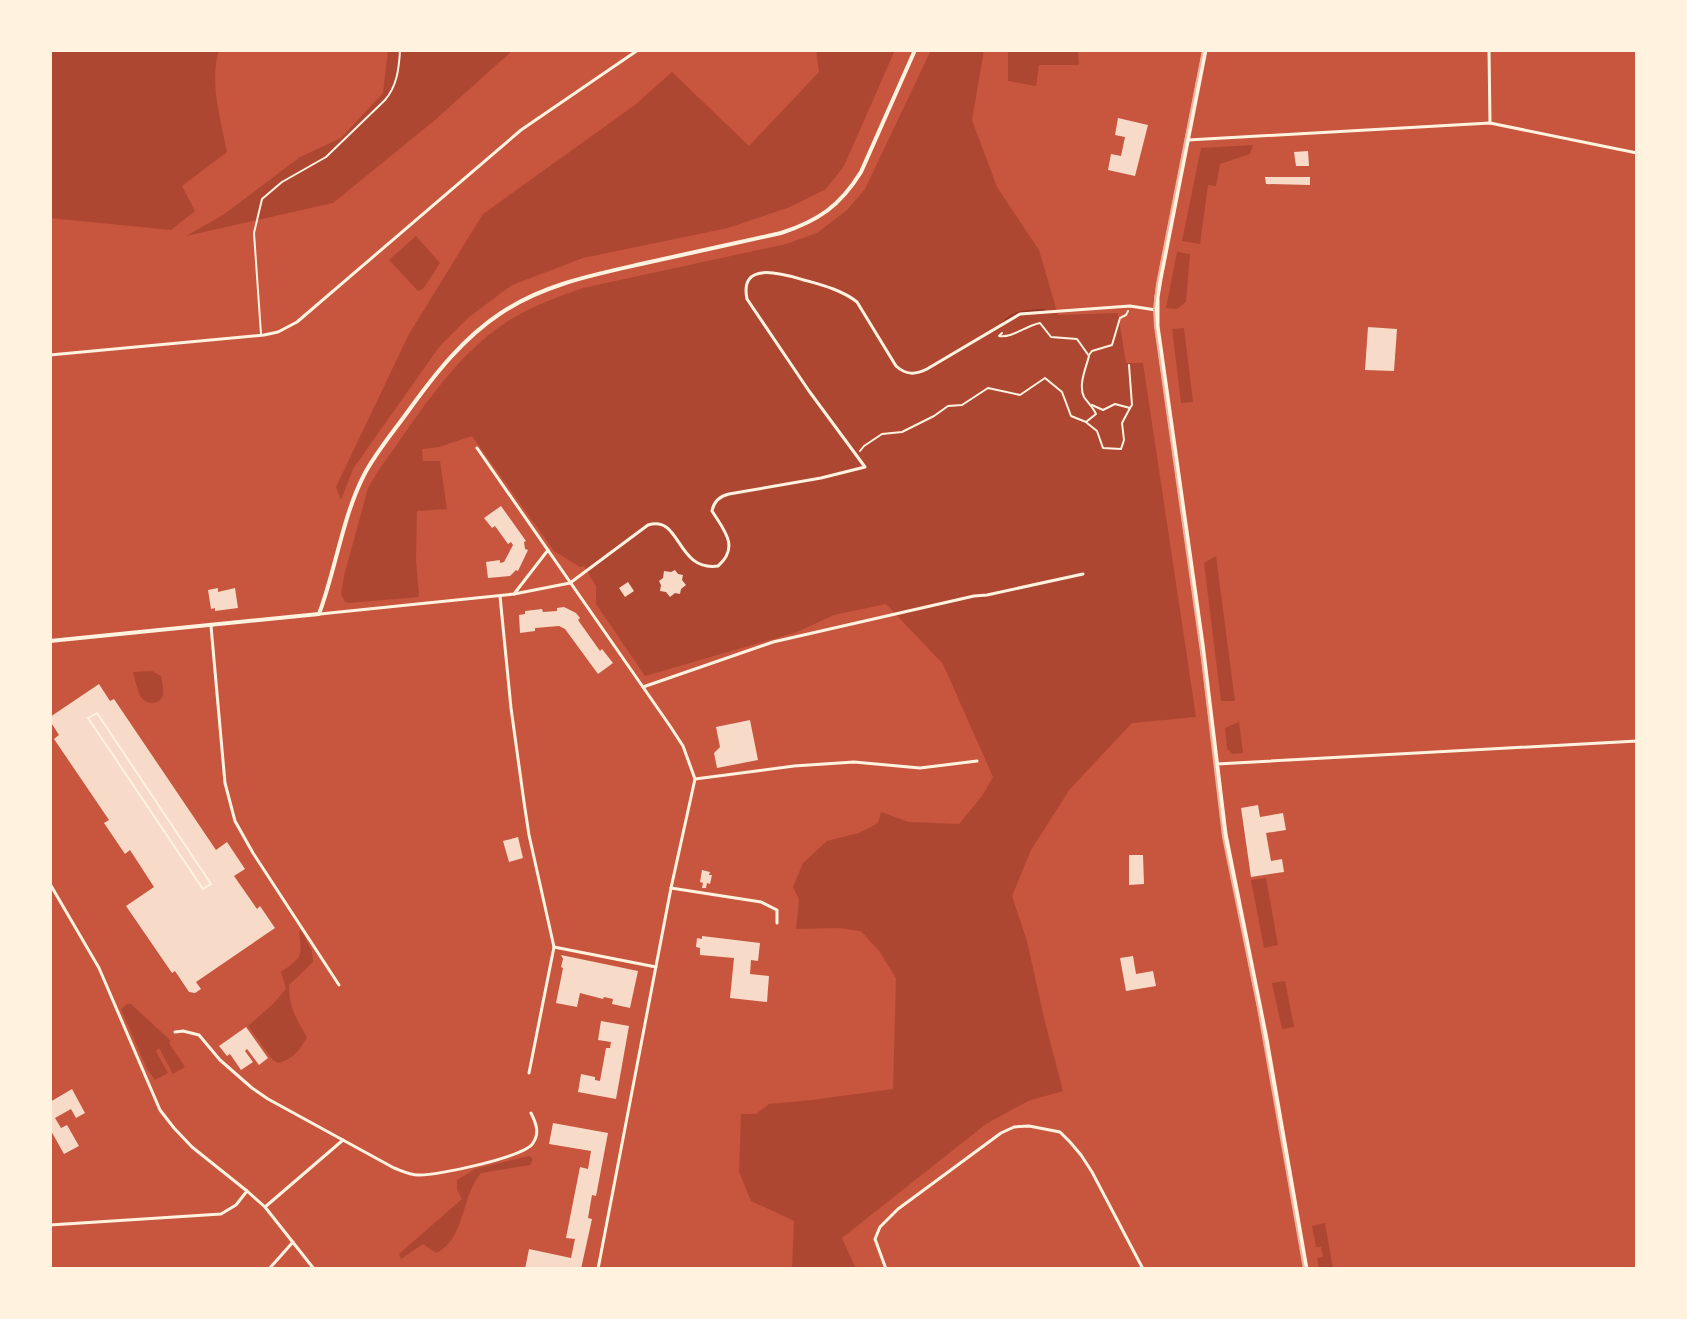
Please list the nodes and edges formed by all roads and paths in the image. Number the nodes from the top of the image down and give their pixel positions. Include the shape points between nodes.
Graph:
1 (400, 50) edge
2 (638, 50) edge
3 (915, 50) edge
4 (1205, 50) edge
5 (1489, 50) edge
6 (1490, 123) junction
7 (1187, 140) junction
8 (1637, 153) edge
9 (1130, 306) junction
10 (1156, 310) junction
11 (1011, 318) junction
12 (261, 335) junction
13 (50, 355) edge
14 (1089, 356) junction
15 (1129, 365) dead end
16 (1091, 404) junction
17 (1130, 408) junction
18 (1086, 422) junction
19 (477, 448) dead end
20 (857, 455) junction
21 (548, 550) junction
22 (1083, 574) dead end
23 (570, 583) junction
24 (514, 594) junction
25 (500, 596) junction
26 (319, 614) junction
27 (211, 626) junction
28 (50, 641) edge
29 (643, 687) junction
30 (1637, 741) edge
31 (977, 761) dead end
32 (1217, 764) junction
33 (695, 779) junction
34 (50, 884) edge
35 (211, 884) joint
36 (671, 888) junction
37 (777, 923) dead end
38 (554, 947) junction
39 (656, 967) junction
40 (339, 985) dead end
41 (175, 1032) dead end
42 (529, 1073) dead end
43 (531, 1113) dead end
44 (343, 1140) junction
45 (247, 1191) junction
46 (265, 1207) junction
47 (50, 1225) edge
48 (293, 1242) junction
49 (269, 1269) edge
50 (314, 1269) edge
51 (598, 1269) edge
52 (886, 1269) edge
53 (1143, 1269) edge
54 (1306, 1269) edge

1 - 12 lane via 395,83 385,100 326,157 262,199 254,233
2 - 12 street via 521,130 297,322
3 - 26 street via 861,172 851,189 820,216 781,233 553,287 500,313 461,345 364,476
4 - 7 main road
5 - 6 street
6 - 7 street
6 - 8 street
7 - 10 main road
9 - 10 street
9 - 11 street
9 - 14 path via 1120,318 1112,345
10 - 32 main road
11 - 14 path via 999,336 1040,323 1051,337 1077,339
11 - 20 street via 910,374 896,366 849,295 774,271 748,280 747,299
12 - 13 street
14 - 16 path via 1082,382 1083,396
15 - 17 path
16 - 17 path via 1103,410 1115,404
16 - 18 path via 1096,414
17 - 18 path via 1122,423 1121,449 1103,448 1097,431
18 - 20 path via 1071,416 1062,392 1045,378 1020,395 988,388 902,432 882,434
19 - 21 street
20 - 23 street via 865,467 719,498 712,511 729,544 718,566 696,563 669,528 655,523
21 - 23 street
21 - 24 street
22 - 29 street via 773,642
23 - 24 street
23 - 29 street
24 - 25 street
25 - 26 street
25 - 38 street via 529,835
26 - 27 street
27 - 28 street
27 - 40 street via 225,783 235,821
29 - 33 street via 683,746
30 - 32 street
31 - 33 street via 920,768 854,762
32 - 54 main road via 1225,834
33 - 36 street
34 - 45 street via 99,968 160,1110 192,1147
35 - 35 path via 97,713 88,718 203,889
36 - 37 street via 761,902 777,910
36 - 39 street
38 - 39 street
38 - 42 street
39 - 51 street
41 - 44 street via 199,1035 252,1088
43 - 44 street via 536,1137 525,1151 430,1175 394,1168
44 - 46 street
45 - 46 street
45 - 47 street via 221,1214
46 - 48 street
48 - 49 street
48 - 50 street
52 - 53 street via 875,1239 898,1209 1001,1133 1029,1126 1060,1132 1081,1155

